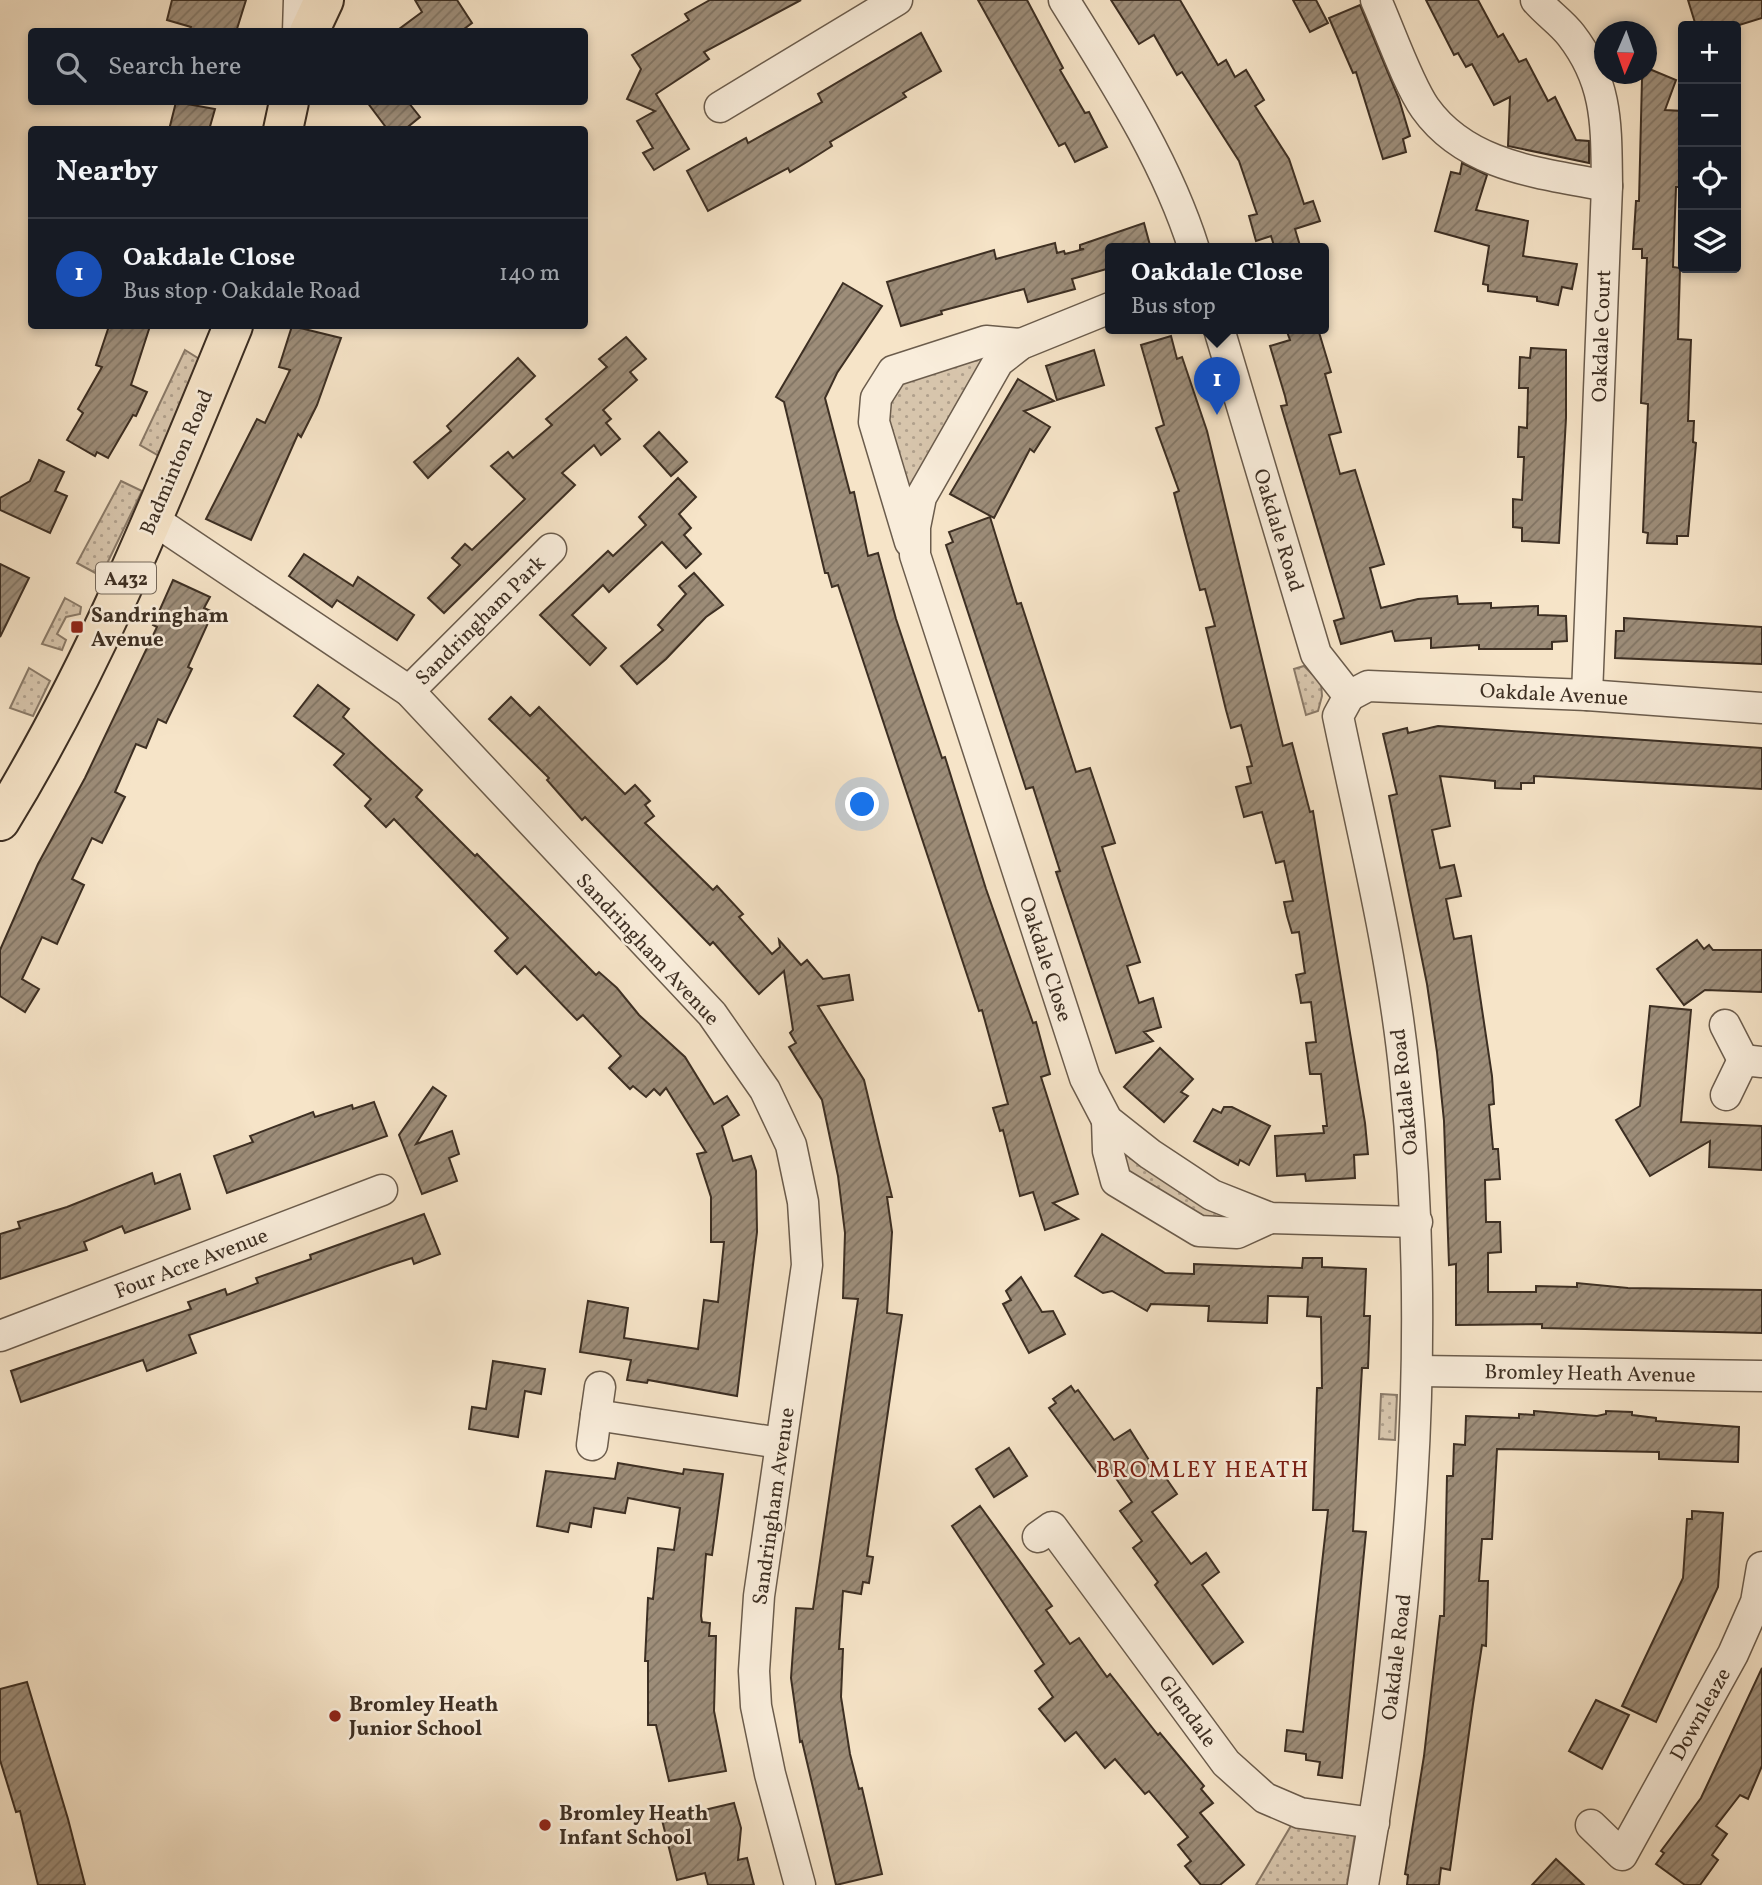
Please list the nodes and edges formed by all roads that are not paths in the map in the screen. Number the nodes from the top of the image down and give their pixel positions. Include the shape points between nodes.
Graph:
1 (299, 0) edge
2 (324, 0) edge
3 (897, 0) edge
4 (1064, 0) edge
5 (1377, 0) edge
6 (1536, 0) edge
7 (298, 28) edge
8 (311, 28) edge
9 (288, 105) edge
10 (720, 107) dead end
11 (284, 126) edge
12 (1607, 186) junction
13 (1192, 243) edge
14 (1105, 310) edge
15 (232, 329) edge
16 (1220, 334) edge
17 (1021, 344) junction
18 (154, 520) junction
19 (551, 549) dead end
20 (915, 555) junction
21 (409, 691) junction
22 (1587, 695) junction
23 (1349, 696) junction
24 (1762, 708) edge
25 (0, 821) edge
26 (1725, 1025) dead end
27 (1753, 1061) edge
28 (1726, 1095) dead end
29 (1107, 1120) junction
30 (382, 1190) dead end
31 (1270, 1218) junction
32 (1417, 1222) junction
33 (0, 1336) edge
34 (1419, 1371) junction
35 (1762, 1376) edge
36 (780, 1443) junction
37 (592, 1445) dead end
38 (1051, 1525) dead end
39 (1762, 1567) edge
40 (1374, 1823) junction
41 (1591, 1825) dead end
42 (800, 1885) edge
43 (1363, 1885) edge

1 - 7 street
2 - 8 main road
3 - 10 street
4 - 13 street via 1122,94 1181,208
5 - 12 street via 1423,107 1452,139 1500,164
6 - 12 street, Oakdale Court via 1569,32 1594,71 1606,125
9 - 11 main road
12 - 22 street, Oakdale Court
14 - 17 street, Oakdale Close
15 - 18 main road, Badminton Road / A432
16 - 23 street, Oakdale Road via 1316,654
17 - 20 street, Oakdale Close via 998,362 921,497
17 - 20 street, Oakdale Close via 986,341 893,371 876,398 874,422
18 - 21 street, Sandringham Avenue
18 - 25 main road, Badminton Road / A432 via 71,690
19 - 21 street, Sandringham Park
20 - 29 street, Oakdale Close via 1085,1078
21 - 36 street, Sandringham Avenue via 712,1014 765,1090 791,1145 803,1202 807,1265
22 - 23 street, Oakdale Avenue via 1368,686
22 - 24 street, Oakdale Avenue
23 - 32 street, Oakdale Road via 1338,716 1381,918 1405,1075
26 - 27 street
27 - 28 street
29 - 31 street, Oakdale Close via 1212,1195
29 - 31 street, Oakdale Close via 1108,1151 1116,1181 1199,1231 1237,1233
30 - 33 street, Four Acre Avenue
31 - 32 street, Oakdale Close
32 - 34 street, Oakdale Road
34 - 35 street, Bromley Heath Avenue
34 - 40 street, Oakdale Road via 1401,1643
36 - 37 street via 598,1401
36 - 42 street, Sandringham Avenue via 754,1671 770,1774
38 - 40 street, Glendale via 1226,1763 1265,1798 1300,1814
39 - 41 street, Downleaze via 1756,1602 1733,1654 1630,1862
40 - 43 street, Oakdale Road

